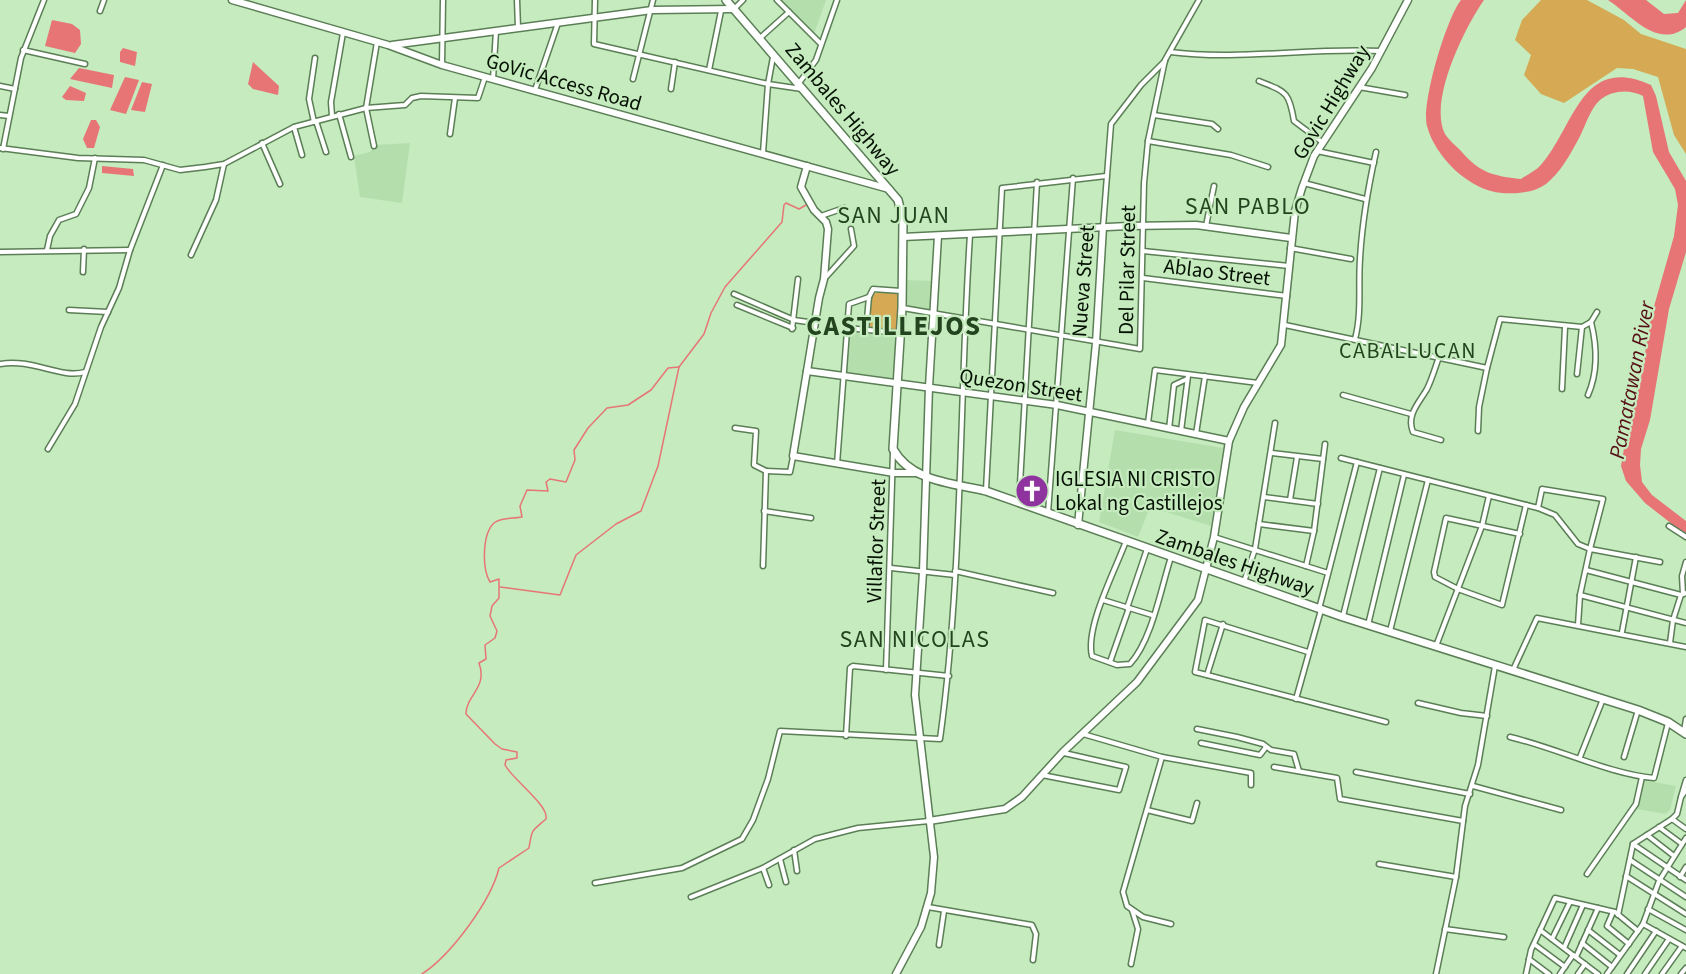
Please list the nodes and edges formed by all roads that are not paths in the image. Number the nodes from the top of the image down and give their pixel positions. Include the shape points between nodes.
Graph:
1 (44, 0) edge
2 (104, 0) edge
3 (232, 0) edge
4 (443, 0) edge
5 (518, 0) edge
6 (595, 0) edge
7 (653, 0) edge
8 (726, 0) edge
9 (743, 0) edge
10 (777, 0) edge
11 (837, 0) edge
12 (1199, 0) edge
13 (1408, 0) edge
14 (734, 9) junction
15 (652, 10) junction
16 (100, 11) dead end
17 (722, 11) junction
18 (789, 12) junction
19 (595, 17) junction
20 (558, 23) junction
21 (518, 28) junction
22 (496, 31) junction
23 (343, 32) junction
24 (444, 38) junction
25 (760, 38) junction
26 (377, 42) junction
27 (821, 44) junction
28 (388, 45) junction
29 (23, 50) junction
30 (1381, 51) junction
31 (1170, 52) junction
32 (773, 53) junction
33 (641, 54) junction
34 (315, 58) dead end
35 (1166, 60) junction
36 (675, 62) junction
37 (85, 64) dead end
38 (442, 65) junction
39 (710, 70) junction
40 (485, 77) junction
41 (493, 79) junction
42 (633, 79) dead end
43 (1259, 81) dead end
44 (768, 84) junction
45 (0, 86) edge
46 (801, 86) junction
47 (1358, 87) junction
48 (15, 88) junction
49 (671, 89) dead end
50 (535, 91) junction
51 (1406, 95) dead end
52 (455, 98) junction
53 (366, 108) junction
54 (339, 114) junction
55 (0, 115) edge
56 (1154, 115) junction
57 (9, 116) junction
58 (332, 116) junction
59 (315, 121) junction
60 (294, 127) junction
61 (1218, 129) dead end
62 (450, 134) dead end
63 (1148, 141) junction
64 (1322, 142) junction
65 (262, 143) junction
66 (374, 146) dead end
67 (1, 149) edge
68 (1317, 151) junction
69 (326, 152) dead end
70 (1377, 152) dead end
71 (764, 153) junction
72 (302, 155) dead end
73 (351, 157) dead end
74 (95, 158) junction
75 (1374, 163) junction
76 (224, 164) junction
77 (163, 165) junction
78 (807, 166) junction
79 (1268, 167) dead end
80 (1106, 176) junction
81 (1073, 178) junction
82 (1037, 182) junction
83 (1304, 183) junction
84 (280, 184) dead end
85 (1214, 186) dead end
86 (889, 189) junction
87 (1365, 199) junction
88 (844, 208) dead end
89 (822, 216) junction
90 (1144, 226) junction
91 (1103, 227) junction
92 (1206, 227) junction
93 (1070, 229) junction
94 (850, 230) dead end
95 (1036, 231) junction
96 (1000, 233) junction
97 (970, 235) junction
98 (938, 236) junction
99 (903, 237) junction
100 (1292, 238) junction
101 (1290, 248) junction
102 (84, 249) junction
103 (47, 250) junction
104 (130, 250) junction
105 (1143, 251) junction
106 (0, 252) edge
107 (190, 255) dead end
108 (1351, 259) dead end
109 (1290, 266) junction
110 (83, 272) dead end
111 (1143, 278) junction
112 (798, 279) dead end
113 (824, 279) junction
114 (902, 291) junction
115 (734, 294) dead end
116 (1287, 296) junction
117 (869, 297) junction
118 (737, 305) dead end
119 (902, 308) junction
120 (69, 310) dead end
121 (108, 312) junction
122 (1597, 312) dead end
123 (933, 313) junction
124 (964, 319) junction
125 (794, 320) junction
126 (1590, 322) junction
127 (815, 323) junction
128 (994, 325) junction
129 (1285, 325) junction
130 (1565, 327) junction
131 (1582, 327) junction
132 (847, 328) junction
133 (866, 330) junction
134 (1029, 332) junction
135 (901, 333) junction
136 (1061, 338) junction
137 (1355, 339) junction
138 (1096, 343) junction
139 (1439, 357) junction
140 (0, 364) edge
141 (1487, 368) junction
142 (807, 371) junction
143 (86, 372) junction
144 (1577, 374) dead end
145 (843, 376) junction
146 (1188, 376) junction
147 (1205, 376) junction
148 (1258, 383) junction
149 (897, 384) junction
150 (929, 387) junction
151 (1562, 389) dead end
152 (962, 392) junction
153 (1343, 395) dead end
154 (1588, 395) dead end
155 (990, 396) junction
156 (1025, 401) junction
157 (1057, 405) junction
158 (1088, 411) junction
159 (1411, 414) junction
160 (1148, 423) junction
161 (1275, 423) dead end
162 (735, 428) dead end
163 (1168, 430) junction
164 (1478, 431) dead end
165 (1181, 432) junction
166 (1196, 435) junction
167 (1441, 440) dead end
168 (1229, 441) junction
169 (1325, 444) dead end
170 (48, 449) dead end
171 (893, 449) junction
172 (1272, 453) junction
173 (793, 456) junction
174 (1298, 457) junction
175 (1341, 458) dead end
176 (1323, 459) junction
177 (1357, 462) junction
178 (837, 464) junction
179 (1380, 468) junction
180 (766, 471) junction
181 (894, 473) junction
182 (916, 473) junction
183 (1404, 475) junction
184 (926, 477) junction
185 (1428, 480) junction
186 (959, 484) junction
187 (986, 491) junction
188 (1489, 496) junction
189 (1264, 497) junction
190 (1290, 501) junction
191 (1019, 503) junction
192 (1318, 504) junction
193 (1526, 506) junction
194 (1538, 508) junction
195 (764, 511) junction
196 (1048, 513) junction
197 (811, 518) dead end
198 (1259, 524) junction
199 (1078, 525) junction
200 (1482, 526) junction
201 (1669, 526) dead end
202 (1314, 531) junction
203 (1520, 534) junction
204 (1214, 537) junction
205 (1686, 537) edge
206 (1126, 542) junction
207 (1147, 549) junction
208 (1255, 549) junction
209 (1590, 549) junction
210 (1170, 557) junction
211 (1636, 557) junction
212 (1660, 562) dead end
213 (1686, 562) edge
214 (764, 566) dead end
215 (1306, 566) junction
216 (891, 568) junction
217 (1206, 569) junction
218 (1586, 570) junction
219 (923, 572) junction
220 (955, 573) junction
221 (1328, 573) junction
222 (1631, 581) junction
223 (1244, 582) junction
224 (1458, 589) junction
225 (1053, 592) dead end
226 (1684, 594) edge
227 (1580, 595) junction
228 (1103, 600) junction
229 (1627, 606) junction
230 (1128, 608) junction
231 (1320, 609) junction
232 (1152, 615) junction
233 (1343, 617) junction
234 (1673, 620) junction
235 (1686, 623) edge
236 (1223, 624) junction
237 (1368, 625) junction
238 (1578, 625) junction
239 (1390, 632) junction
240 (1622, 633) junction
241 (1670, 643) junction
242 (1436, 647) junction
243 (1686, 647) edge
244 (1308, 652) junction
245 (1110, 662) junction
246 (1495, 666) junction
247 (886, 670) junction
248 (1513, 672) junction
249 (916, 673) junction
250 (1208, 675) junction
251 (949, 676) junction
252 (1296, 699) junction
253 (1603, 699) junction
254 (1418, 703) dead end
255 (1638, 710) junction
256 (1487, 716) junction
257 (1686, 719) edge
258 (1386, 722) dead end
259 (1668, 722) junction
260 (1197, 729) dead end
261 (1082, 733) junction
262 (1685, 733) edge
263 (846, 736) junction
264 (1510, 737) dead end
265 (919, 738) junction
266 (1201, 743) dead end
267 (1266, 747) junction
268 (1063, 752) junction
269 (1162, 757) junction
270 (1580, 757) junction
271 (1624, 757) dead end
272 (1274, 767) dead end
273 (1299, 771) junction
274 (1356, 772) dead end
275 (1042, 775) junction
276 (1642, 777) junction
277 (1686, 780) edge
278 (1251, 785) dead end
279 (1473, 786) junction
280 (1686, 790) edge
281 (1470, 794) junction
282 (1681, 797) junction
283 (1197, 803) dead end
284 (1147, 810) junction
285 (1561, 810) dead end
286 (1672, 819) junction
287 (930, 821) junction
288 (1462, 821) junction
289 (1659, 827) junction
290 (1686, 829) edge
291 (1647, 836) junction
292 (1686, 838) edge
293 (1633, 844) junction
294 (1682, 844) junction
295 (794, 850) junction
296 (1674, 856) junction
297 (780, 859) junction
298 (1630, 860) junction
299 (1379, 864) dead end
300 (1686, 867) edge
301 (763, 868) junction
302 (1666, 868) junction
303 (797, 871) dead end
304 (1587, 874) dead end
305 (1626, 876) junction
306 (1456, 877) junction
307 (1680, 877) junction
308 (1686, 880) edge
309 (1659, 881) junction
310 (786, 882) dead end
311 (595, 883) dead end
312 (769, 885) dead end
313 (1653, 895) junction
314 (691, 897) dead end
315 (1686, 897) edge
316 (1570, 902) junction
317 (1583, 905) junction
318 (928, 907) junction
319 (1598, 908) junction
320 (1132, 909) junction
321 (1648, 909) junction
322 (944, 911) junction
323 (1613, 912) junction
324 (1686, 914) edge
325 (1618, 915) junction
326 (1171, 924) dead end
327 (1643, 924) junction
328 (1445, 928) junction
329 (1540, 930) junction
330 (1588, 930) junction
331 (1686, 930) edge
332 (1638, 931) junction
333 (1656, 932) junction
334 (1504, 937) dead end
335 (1552, 939) junction
336 (1669, 939) junction
337 (1582, 943) junction
338 (1534, 944) junction
339 (1629, 944) junction
340 (939, 945) dead end
341 (1684, 947) edge
342 (1564, 948) junction
343 (1621, 955) junction
344 (1574, 956) junction
345 (1529, 959) junction
346 (1034, 960) dead end
347 (1131, 964) dead end
348 (1585, 964) junction
349 (1564, 967) junction
350 (1612, 967) junction
351 (1686, 968) edge
352 (896, 974) edge
353 (1436, 974) edge
354 (1526, 974) edge
355 (1549, 974) edge
356 (1560, 974) edge
357 (1578, 974) edge
358 (1599, 974) edge
359 (1607, 974) edge
360 (1627, 974) edge
361 (1645, 974) edge
362 (1662, 974) edge
363 (1681, 974) edge

1 - 29 street
2 - 16 street
3 - 23 street, GoVic Access Road
4 - 24 street
5 - 21 street
6 - 19 street
7 - 15 street
8 - 14 main road, Zambales Highway
9 - 14 street
10 - 18 street
11 - 27 street
12 - 31 street
13 - 30 street, Govic Highway
14 - 17 street
14 - 25 main road, Zambales Highway
15 - 17 street
15 - 19 street
15 - 33 street
17 - 39 street
18 - 25 street
18 - 27 street
19 - 20 street
19 - 33 street via 594,44
20 - 21 street
20 - 50 street
21 - 22 street
22 - 24 street
22 - 41 street
23 - 26 street, GoVic Access Road
23 - 58 street
24 - 28 street
24 - 38 street
25 - 32 main road, Zambales Highway
26 - 28 street, GoVic Access Road
26 - 53 street
27 - 46 street
28 - 38 street, GoVic Access Road
29 - 37 street
29 - 48 street
30 - 31 street via 1212,55
30 - 47 street, Govic Highway
31 - 35 street
32 - 44 street
32 - 46 main road, Zambales Highway
33 - 36 street
33 - 42 street
34 - 59 street via 309,99
35 - 56 street, Del Pilar Street
35 - 80 street, Nueva Street via 1111,124
36 - 39 street
36 - 49 street
38 - 40 street, GoVic Access Road
39 - 44 street
40 - 41 street, GoVic Access Road
40 - 52 street via 478,98
41 - 50 street, GoVic Access Road
43 - 64 street via 1287,95 1294,121
44 - 46 street
44 - 71 street
45 - 48 street
46 - 86 main road, Zambales Highway
47 - 51 street
47 - 64 street, Govic Highway
48 - 57 street
50 - 71 street, GoVic Access Road
52 - 53 street via 421,96 405,105
52 - 62 street
53 - 54 street
53 - 66 street
54 - 58 street
54 - 73 street
55 - 57 street
56 - 61 street via 1212,124
56 - 63 street, Del Pilar Street
57 - 67 street
58 - 59 street
59 - 60 street
59 - 69 street
60 - 65 street
60 - 72 street
63 - 79 street via 1231,155
63 - 90 street, Del Pilar Street
64 - 68 street, Govic Highway
65 - 76 street
65 - 84 street
67 - 74 street
68 - 75 street
68 - 83 street, Govic Highway
70 - 75 street
71 - 78 street, GoVic Access Road
74 - 77 street via 144,160
74 - 103 street via 89,188 76,214 59,219
75 - 87 street
76 - 77 street via 180,170
76 - 107 street via 216,200
77 - 104 street
78 - 86 street, GoVic Access Road
78 - 89 street via 801,187
80 - 81 street
80 - 91 street, Nueva Street
81 - 82 street
81 - 93 street
82 - 95 street
82 - 96 street via 1002,188
83 - 87 street
83 - 100 street, Govic Highway
85 - 92 street
86 - 99 main road, Zambales Highway via 902,211
87 - 137 street
88 - 89 street
89 - 113 street via 828,229
90 - 91 street
90 - 92 street
90 - 105 street, Del Pilar Street
91 - 93 street
91 - 138 street, Nueva Street
92 - 100 street
93 - 95 street
93 - 136 street
94 - 113 street via 854,246
95 - 96 street
95 - 134 street
96 - 97 street
96 - 128 street
97 - 98 street
97 - 124 street
98 - 99 street
98 - 123 street
99 - 114 main road, Zambales Highway
100 - 101 street, Govic Highway
101 - 108 street
101 - 109 street, Govic Highway
102 - 103 street
102 - 104 street
102 - 110 street
103 - 106 street
104 - 121 street
105 - 109 street
105 - 111 street, Del Pilar Street
109 - 116 street, Govic Highway
111 - 116 street, Ablao Street
111 - 138 street, Del Pilar Street via 1140,349
112 - 125 street
113 - 127 street
114 - 117 street via 873,289
114 - 119 main road, Zambales Highway
115 - 125 street
116 - 129 street, Govic Highway
117 - 132 street via 849,304
117 - 133 street
118 - 125 street via 792,329
119 - 123 street, Del Pilar Street
119 - 135 main road, Zambales Highway
120 - 121 street
121 - 143 street
122 - 126 street
123 - 124 street, Del Pilar Street
123 - 150 street
124 - 128 street, Del Pilar Street
124 - 152 street
125 - 127 street
126 - 131 street
126 - 154 street via 1597,346
127 - 142 street
128 - 134 street, Del Pilar Street
128 - 155 street
129 - 137 street
129 - 148 street, Govic Highway via 1281,345
130 - 131 street
130 - 141 street via 1500,319
130 - 151 street
131 - 144 street
132 - 133 street
132 - 145 street
133 - 135 street
134 - 136 street, Del Pilar Street
134 - 156 street
135 - 149 main road, Zambales Highway
136 - 138 street, Del Pilar Street
136 - 157 street
137 - 139 street
138 - 158 street, Nueva Street
139 - 141 street
139 - 159 street via 1428,388
140 - 143 street via 23,362 65,373
141 - 164 street
142 - 145 street, Quezon Street
142 - 173 street
143 - 170 street via 75,404
145 - 149 street, Quezon Street
145 - 178 street
146 - 147 street
146 - 160 street via 1155,370
146 - 163 street via 1174,386
146 - 165 street
147 - 148 street
147 - 166 street
148 - 168 street, Govic Highway
149 - 150 street, Quezon Street
149 - 171 main road, Zambales Highway
150 - 152 street, Quezon Street
150 - 184 street
152 - 155 street, Quezon Street
152 - 186 street
153 - 159 street
155 - 156 street, Quezon Street
155 - 187 street
156 - 157 street, Quezon Street
156 - 191 street
157 - 158 street, Quezon Street
157 - 196 street
158 - 160 street, Quezon Street
158 - 199 street, Nueva Street
159 - 167 street via 1413,432
160 - 163 street, Quezon Street
161 - 172 street
162 - 180 street via 756,431 754,465
163 - 165 street, Quezon Street
165 - 166 street, Quezon Street
166 - 168 street, Quezon Street
168 - 204 street, Govic Highway
169 - 176 street
171 - 181 street, Villaflor Street
171 - 182 main road, Zambales Highway via 899,460
172 - 174 street
172 - 189 street
173 - 178 street
173 - 180 street via 790,472
174 - 176 street
174 - 190 street
175 - 177 street
176 - 192 street
177 - 179 street
177 - 221 street
178 - 181 street
179 - 183 street
179 - 233 street
180 - 195 street
181 - 182 street
181 - 216 street, Villaflor Street
182 - 184 main road, Zambales Highway
183 - 185 street
183 - 237 street
184 - 186 main road, Zambales Highway
184 - 219 street
185 - 188 street
185 - 239 street
186 - 187 main road, Zambales Highway
186 - 220 street
187 - 191 main road, Zambales Highway
188 - 193 street
188 - 200 street
189 - 190 street
189 - 198 street
190 - 192 street
191 - 196 main road, Zambales Highway
192 - 202 street
193 - 194 street
193 - 203 street
194 - 209 street via 1554,515 1578,544
194 - 209 street via 1542,489 1603,500
195 - 197 street
195 - 214 street
196 - 199 main road, Zambales Highway
198 - 202 street
198 - 208 street
199 - 206 main road, Zambales Highway
200 - 203 street
200 - 224 street
200 - 224 street via 1446,518 1434,572 1435,577
201 - 205 street
202 - 215 street
203 - 224 street via 1502,605
204 - 208 street
204 - 217 street, Govic Highway
206 - 207 main road, Zambales Highway
206 - 228 street
207 - 210 main road, Zambales Highway
207 - 230 street
208 - 215 street
208 - 223 street
209 - 211 street
209 - 218 street
210 - 217 main road, Zambales Highway
210 - 232 street
211 - 212 street
211 - 222 street
213 - 226 street via 1682,576
215 - 221 street
216 - 219 street
216 - 247 street, Villaflor Street
217 - 223 main road, Zambales Highway
217 - 261 street, Govic Highway via 1198,600 1137,682
218 - 222 street
218 - 227 street
219 - 220 street
219 - 249 street
220 - 225 street
220 - 251 street
221 - 231 street
222 - 226 street
222 - 229 street
223 - 231 main road, Zambales Highway
224 - 242 street
226 - 234 street
227 - 229 street
227 - 238 street
228 - 230 street
228 - 245 street via 1093,623 1090,648 1092,656
229 - 234 street
229 - 240 street
230 - 232 street
230 - 245 street
231 - 233 main road, Zambales Highway
231 - 244 street
232 - 245 street via 1146,638 1130,664
233 - 237 main road, Zambales Highway
234 - 235 street
234 - 241 street
236 - 244 street
236 - 250 street
236 - 250 street via 1205,620 1195,672
237 - 239 main road, Zambales Highway
238 - 240 street
238 - 248 street via 1537,618
239 - 242 main road, Zambales Highway
240 - 241 street
241 - 243 street
242 - 246 main road, Zambales Highway
244 - 252 street
246 - 248 main road, Zambales Highway
246 - 256 street
247 - 249 street
247 - 263 street via 850,668
248 - 253 main road, Zambales Highway
249 - 251 street
249 - 265 street
250 - 252 street
251 - 265 street via 940,739
252 - 258 street
253 - 255 main road, Zambales Highway
253 - 270 street
254 - 256 street
255 - 259 main road, Zambales Highway
255 - 271 street
256 - 279 street
257 - 262 street
259 - 262 main road, Zambales Highway
259 - 276 street via 1654,778
260 - 267 street
261 - 268 street, Govic Highway
261 - 269 street
263 - 265 street
263 - 311 street via 780,731 768,779 742,839 682,868
264 - 270 street
265 - 287 street
266 - 267 street via 1260,755
267 - 273 street via 1294,754
268 - 275 street, Govic Highway
268 - 275 street via 1126,767 1119,790
269 - 278 street via 1251,773
269 - 284 street
270 - 276 street
272 - 273 street
273 - 288 street via 1340,780 1340,799
274 - 281 street
275 - 287 street, Govic Highway via 1005,809
276 - 304 street via 1636,804
277 - 282 street
279 - 281 street
279 - 285 street
280 - 282 street
281 - 288 street
282 - 286 street
283 - 284 street via 1192,821
284 - 320 street via 1123,892 1124,902
286 - 289 street
286 - 290 street
287 - 295 street via 858,828 815,839
287 - 318 street via 934,856
288 - 306 street
289 - 291 street
289 - 294 street
291 - 293 street
291 - 296 street
292 - 294 street
293 - 298 street
293 - 302 street
294 - 296 street
295 - 297 street
295 - 303 street
296 - 302 street
297 - 301 street
297 - 310 street
298 - 305 street
298 - 309 street
299 - 306 street
300 - 307 street
301 - 312 street
301 - 314 street
302 - 307 street
302 - 309 street
305 - 313 street
305 - 325 street
306 - 328 street
307 - 308 street
309 - 313 street
309 - 315 street
313 - 321 street
313 - 324 street
316 - 317 street
316 - 329 street via 1555,898
316 - 335 street
317 - 319 street
317 - 342 street
318 - 322 street
318 - 352 street
319 - 323 street
319 - 330 street
320 - 326 street via 1143,917
320 - 347 street via 1138,929
321 - 327 street
321 - 331 street
322 - 340 street
322 - 346 street via 1032,925 1036,934
323 - 325 street
323 - 339 street via 1607,926
325 - 332 street
327 - 332 street
327 - 333 street
328 - 334 street
328 - 353 street
329 - 335 street
329 - 338 street
330 - 337 street
330 - 343 street
332 - 339 street
333 - 336 street
333 - 360 street
335 - 342 street
336 - 341 street
336 - 361 street
337 - 344 street
337 - 350 street
338 - 345 street
338 - 349 street
339 - 343 street
341 - 362 street
342 - 344 street
343 - 350 street
344 - 348 street
344 - 349 street
345 - 354 street
345 - 355 street
348 - 357 street
348 - 358 street
349 - 356 street
350 - 359 street
351 - 363 street

